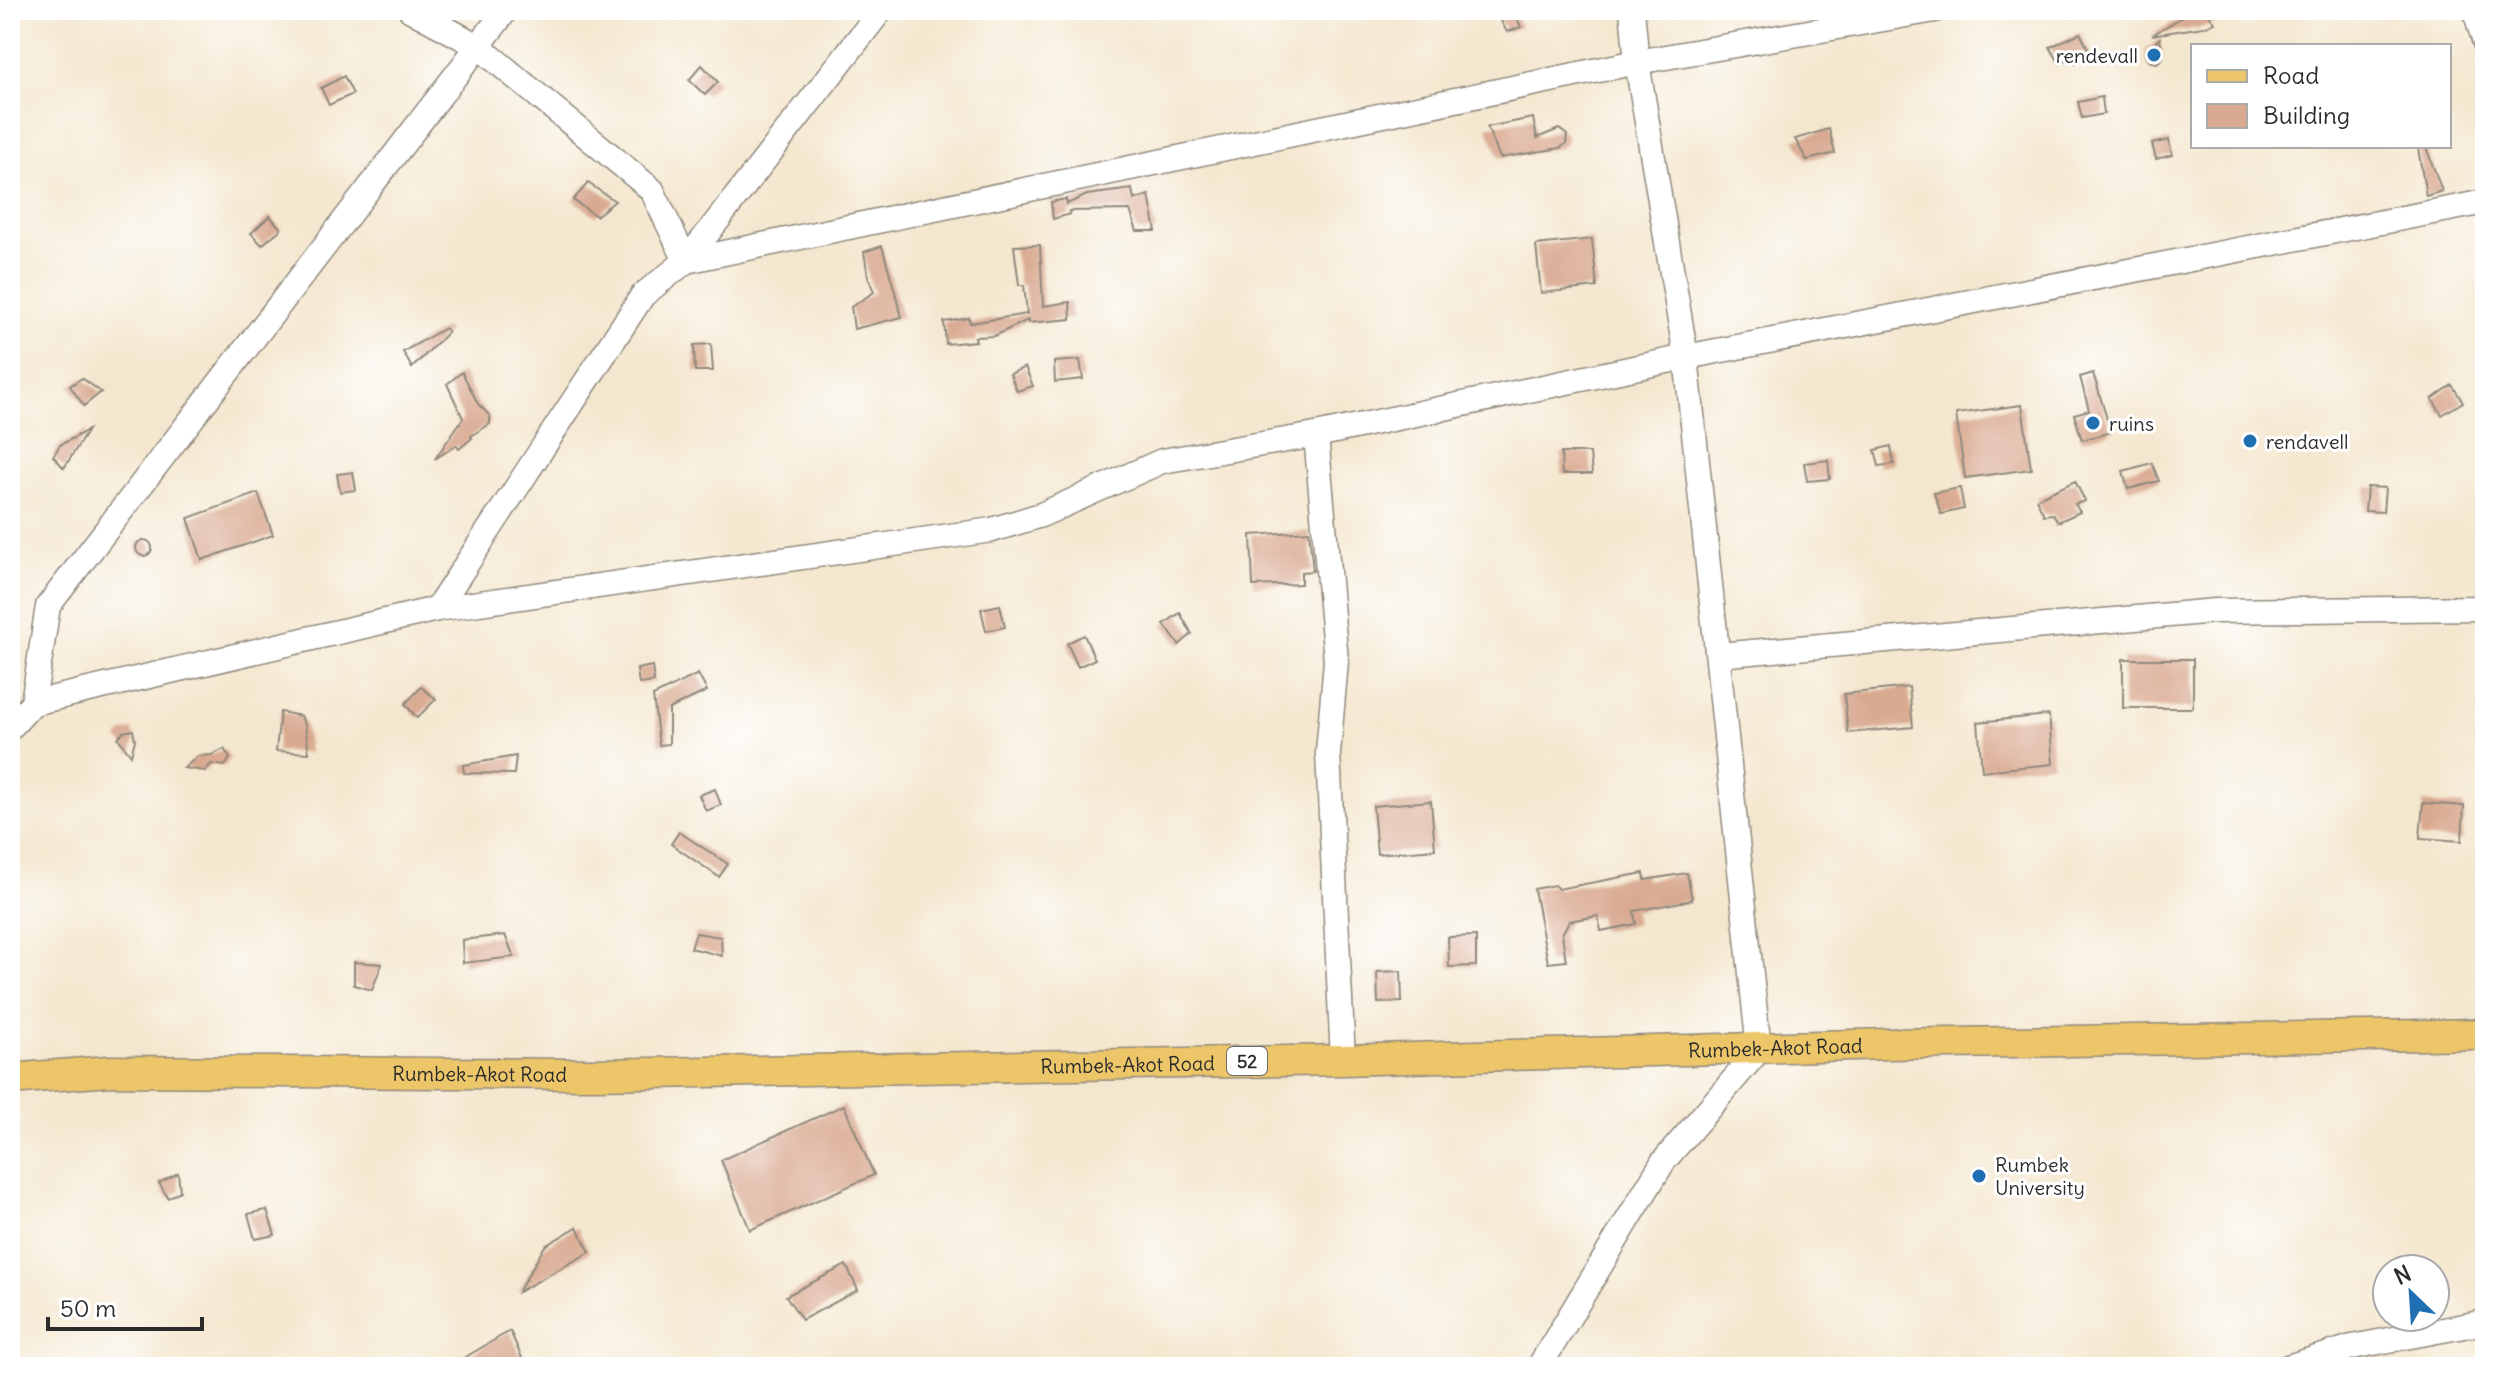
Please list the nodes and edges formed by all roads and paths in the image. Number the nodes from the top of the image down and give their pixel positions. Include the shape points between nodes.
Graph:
1 (411, 10) edge
2 (506, 10) edge
3 (881, 10) edge
4 (1632, 10) edge
5 (1935, 10) edge
6 (2475, 10) edge
7 (2485, 43) edge
8 (478, 46) junction
9 (1637, 62) junction
10 (2485, 202) edge
11 (686, 261) junction
12 (1686, 357) junction
13 (1316, 435) junction
14 (2485, 608) edge
15 (437, 609) junction
16 (1718, 655) junction
17 (33, 703) junction
18 (10, 728) edge
19 (2485, 1034) edge
20 (1759, 1050) junction
21 (1343, 1060) junction
22 (10, 1079) edge
23 (2485, 1322) edge
24 (1539, 1367) edge
25 (2288, 1367) edge

1 - 8 street
2 - 8 street
3 - 11 street
4 - 9 street
5 - 9 street
6 - 7 street
8 - 11 street via 652,190
8 - 17 street via 48,606
9 - 11 street
9 - 12 street
10 - 12 street
11 - 15 street via 643,295
12 - 13 street
12 - 16 street
13 - 15 street via 1162,461 1041,515 992,530
13 - 21 street via 1336,661 1328,753
14 - 16 street via 2215,611
15 - 17 street
16 - 20 street
17 - 18 street
19 - 20 main road, Rumbek-Akot Road / 52
20 - 21 main road, Rumbek-Akot Road / 52
20 - 24 street via 1663,1162
21 - 22 main road, Rumbek-Akot Road / 52 via 596,1074 109,1071
23 - 25 street via 2352,1347

